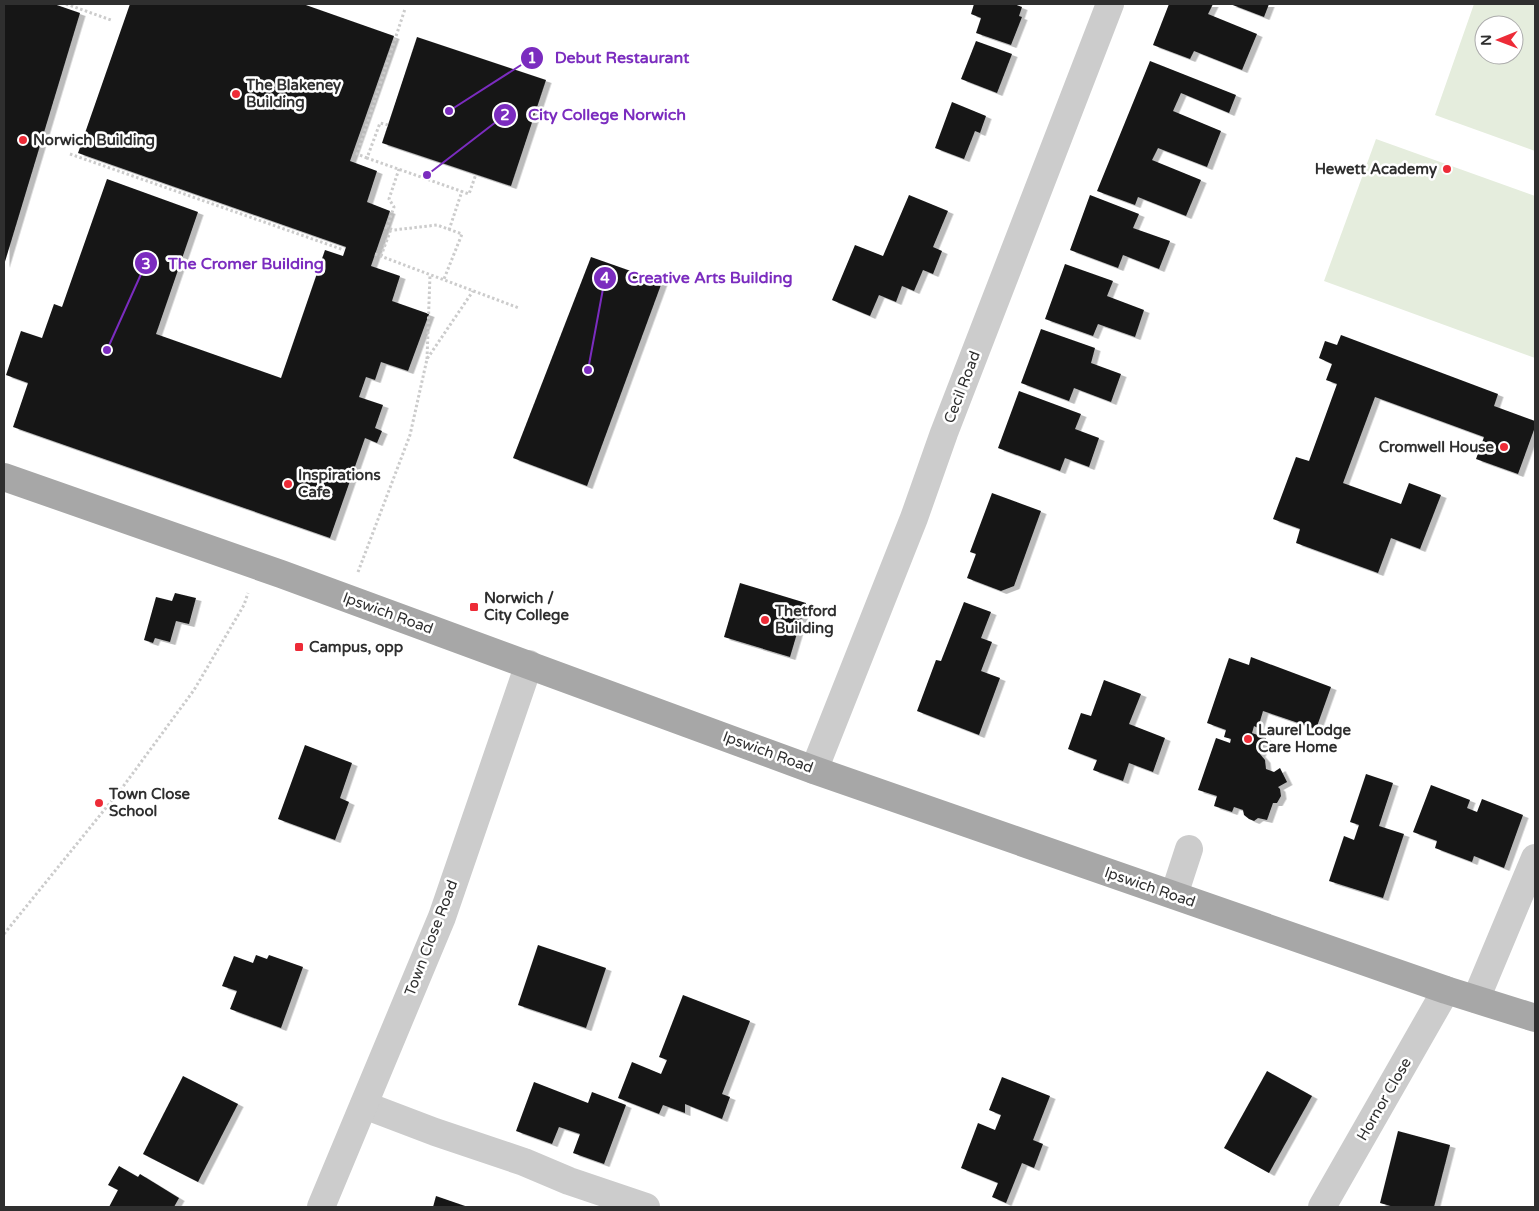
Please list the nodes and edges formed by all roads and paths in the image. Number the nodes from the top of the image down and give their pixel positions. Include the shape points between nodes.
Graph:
1 (66, 4) edge
2 (1110, 4) edge
3 (405, 9) dead end
4 (111, 20) dead end
5 (388, 125) dead end
6 (70, 154) dead end
7 (367, 158) junction
8 (399, 169) junction
9 (476, 174) dead end
10 (462, 191) junction
11 (388, 228) junction
12 (449, 230) junction
13 (344, 250) dead end
14 (375, 254) dead end
15 (382, 256) junction
16 (430, 275) junction
17 (444, 279) junction
18 (473, 291) junction
19 (519, 308) dead end
20 (427, 359) junction
21 (4, 477) edge
22 (258, 567) junction
23 (348, 599) junction
24 (529, 664) junction
25 (814, 770) junction
26 (1189, 849) dead end
27 (1535, 858) edge
28 (1174, 895) junction
29 (4, 934) edge
30 (1446, 990) junction
31 (1476, 999) junction
32 (1535, 1018) edge
33 (364, 1105) junction
34 (321, 1207) edge
35 (646, 1207) edge
36 (1322, 1207) edge

1 - 4 path
2 - 25 street, Cecil Road
3 - 7 path via 357,154
5 - 7 path via 380,123
6 - 13 path
7 - 8 path
8 - 10 path
8 - 11 path via 389,199 394,207
9 - 10 path via 469,194
10 - 12 path
11 - 12 path via 437,225
11 - 15 path
12 - 17 path via 462,234
14 - 15 path
15 - 16 path
16 - 17 path
16 - 20 path
17 - 18 path
18 - 19 path
18 - 20 path
20 - 23 path via 410,435
21 - 22 main road, Ipswich Road
22 - 23 main road, Ipswich Road
22 - 29 path via 244,605 194,690 122,788
23 - 24 main road, Ipswich Road
24 - 25 main road, Ipswich Road
24 - 33 street, Town Close Road via 442,917
25 - 28 main road, Ipswich Road
26 - 28 street
27 - 31 street
28 - 30 main road, Ipswich Road
30 - 31 main road, Ipswich Road
30 - 36 street, Hornor Close
31 - 32 main road, Ipswich Road
33 - 34 street, Town Close Road
33 - 35 street

